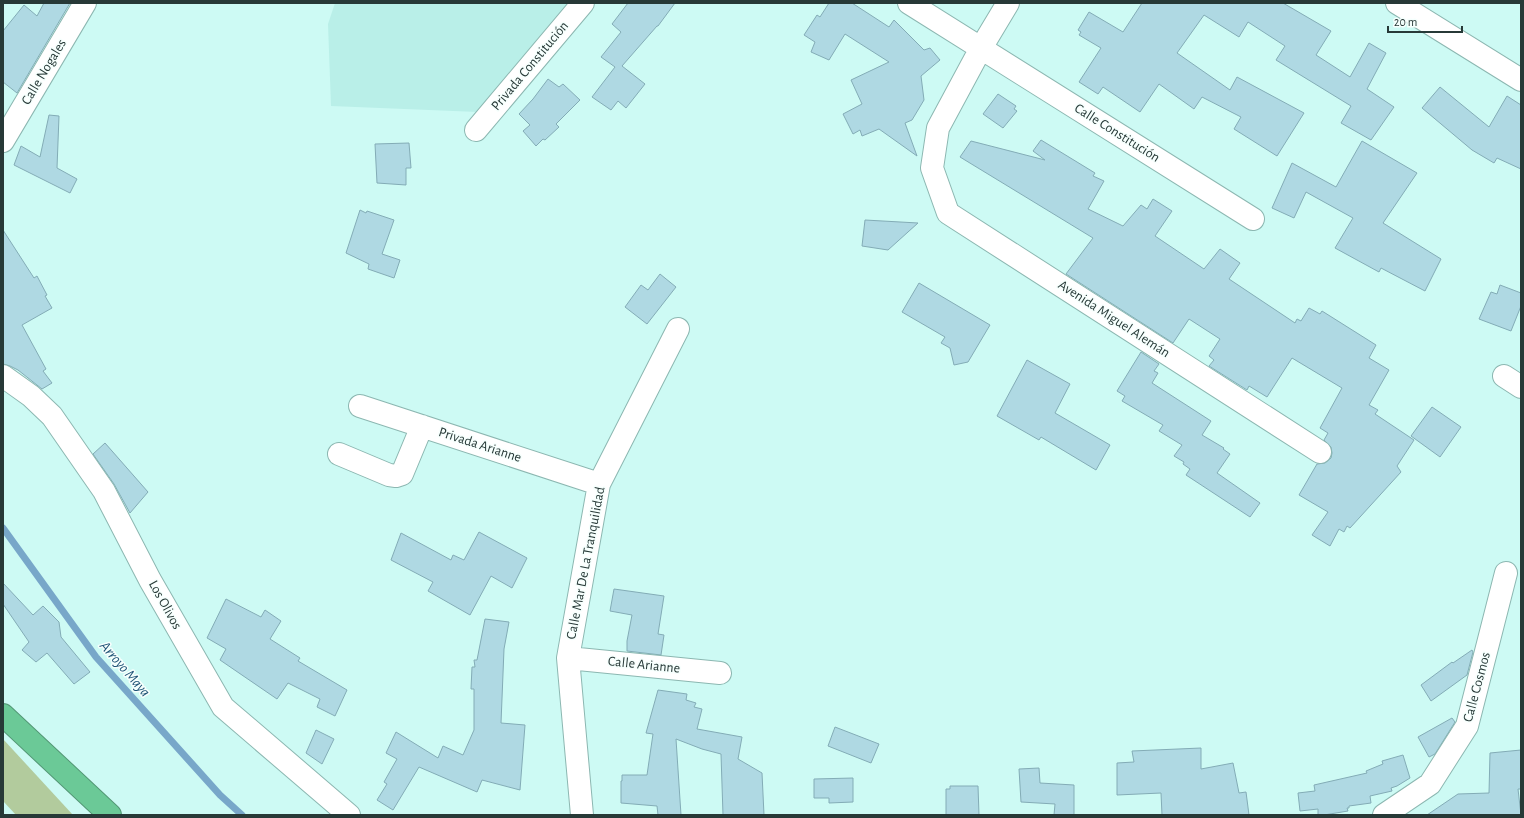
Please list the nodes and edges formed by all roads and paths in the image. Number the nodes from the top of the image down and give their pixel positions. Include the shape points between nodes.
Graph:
1 (85, 3) edge
2 (583, 3) edge
3 (909, 3) edge
4 (1008, 3) edge
5 (1397, 3) edge
6 (981, 48) junction
7 (1521, 80) edge
8 (476, 130) dead end
9 (3, 141) edge
10 (1253, 219) dead end
11 (678, 329) dead end
12 (3, 376) edge
13 (360, 406) dead end
14 (422, 426) junction
15 (1320, 452) dead end
16 (339, 454) dead end
17 (599, 484) junction
18 (1506, 573) dead end
19 (568, 658) junction
20 (720, 673) dead end
21 (3, 715) edge
22 (110, 815) edge
23 (349, 815) edge
24 (582, 815) edge
25 (1384, 815) edge

1 - 9 street, Calle Nogales
2 - 8 street, Privada Constitución
3 - 6 street
4 - 6 street
5 - 7 street
6 - 10 street, Calle Constitución
6 - 15 street, Avenida Miguel Alemán via 938,128 932,168 948,213
11 - 17 street, Calle Mar De La Tranquilidad
12 - 23 street, Los Olivos via 31,396 52,416 104,490 150,580 223,708
13 - 14 street, Privada Arianne
14 - 16 street via 402,474 389,475
14 - 17 street, Privada Arianne
17 - 19 street, Calle Mar De La Tranquilidad
18 - 25 street, Calle Cosmos via 1467,726 1430,784
19 - 20 street, Calle Arianne
19 - 24 street, Calle Mar De La Tranquilidad
21 - 22 highway

